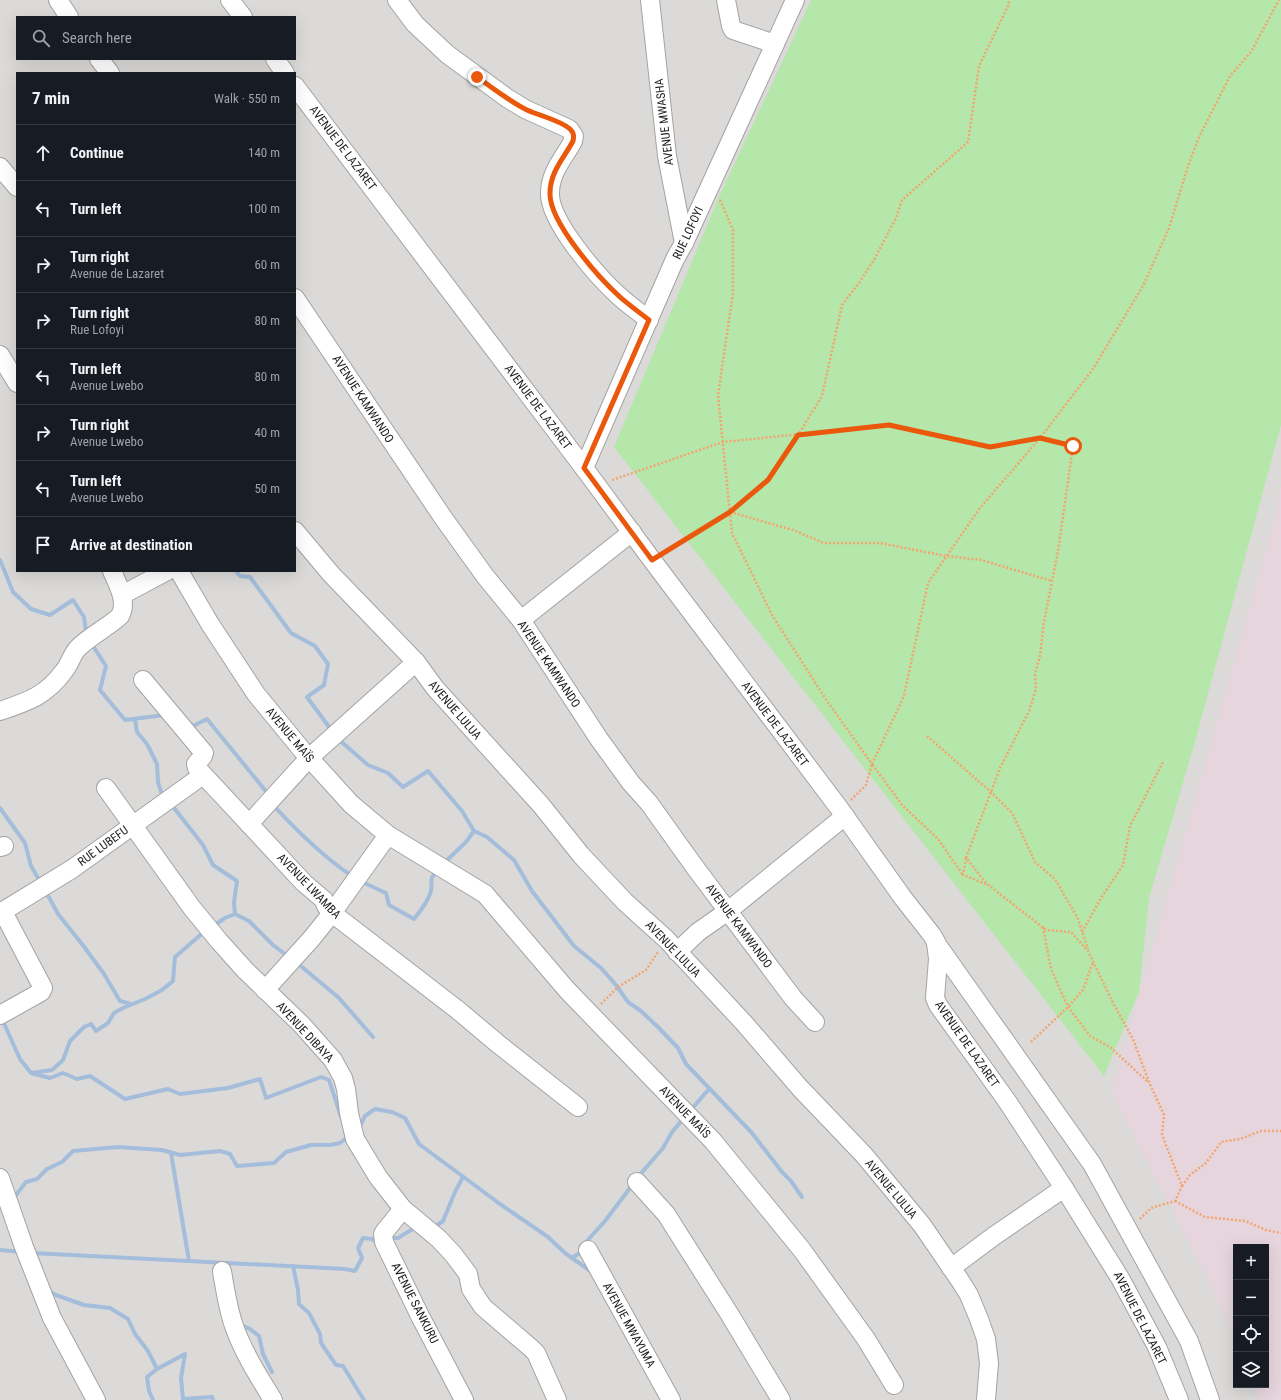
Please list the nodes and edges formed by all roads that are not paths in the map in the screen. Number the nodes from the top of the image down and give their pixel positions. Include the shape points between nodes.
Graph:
1 (58, 0) edge
2 (230, 0) edge
3 (397, 0) edge
4 (650, 0) edge
5 (726, 0) edge
6 (795, 0) edge
7 (68, 16) edge
8 (242, 16) edge
9 (775, 44) junction
10 (100, 60) edge
11 (276, 60) edge
12 (109, 72) edge
13 (285, 72) edge
14 (296, 87) edge
15 (0, 167) edge
16 (16, 186) edge
17 (684, 243) junction
18 (298, 309) edge
19 (649, 320) junction
20 (0, 355) edge
21 (16, 381) edge
22 (584, 468) junction
23 (296, 532) edge
24 (632, 532) junction
25 (112, 572) edge
26 (165, 572) edge
27 (180, 572) edge
28 (122, 595) junction
29 (521, 620) junction
30 (416, 662) junction
31 (143, 680) dead end
32 (0, 711) edge
33 (309, 758) junction
34 (203, 775) junction
35 (106, 788) dead end
36 (842, 812) junction
37 (132, 824) junction
38 (249, 824) junction
39 (388, 835) junction
40 (728, 911) junction
41 (2, 913) edge
42 (332, 913) junction
43 (936, 942) junction
44 (672, 946) junction
45 (265, 990) junction
46 (0, 1015) edge
47 (815, 1022) dead end
48 (578, 1107) dead end
49 (0, 1178) edge
50 (637, 1182) dead end
51 (1064, 1188) junction
52 (403, 1210) junction
53 (588, 1250) dead end
54 (951, 1268) junction
55 (222, 1271) dead end
56 (894, 1385) dead end
57 (96, 1400) edge
58 (273, 1400) edge
59 (464, 1400) edge
60 (557, 1400) edge
61 (671, 1400) edge
62 (781, 1400) edge
63 (986, 1400) edge
64 (1179, 1400) edge
65 (1210, 1400) edge

1 - 7 street
2 - 8 street
3 - 19 street via 436,45 462,66 525,109 572,132 573,141 553,175 551,204 560,223 585,260 620,297
4 - 17 street, AVENUE MWASHA via 667,156
5 - 9 street via 733,30
6 - 9 street, RUE LOFOYI
9 - 17 street, RUE LOFOYI
10 - 12 street
11 - 13 street
14 - 22 street, AVENUE DE LAZARET
15 - 16 street
17 - 19 street, RUE LOFOYI
18 - 29 street, AVENUE KAMWANDO via 348,375 444,519
19 - 22 street, RUE LOFOYI
20 - 21 street
22 - 24 street, AVENUE DE LAZARET
23 - 30 street, AVENUE LULUA via 331,574
24 - 29 street
24 - 36 street, AVENUE DE LAZARET
25 - 28 street
26 - 28 street
27 - 33 street, AVENUE MAÏS via 256,694
28 - 32 street via 124,604 120,616 77,650 53,685 29,701
29 - 40 street, AVENUE KAMWANDO via 599,739
30 - 33 street
30 - 44 street, AVENUE LULUA via 435,688 541,805 581,855 625,902
31 - 34 street via 204,753 196,766
33 - 38 street
33 - 39 street, AVENUE MAÏS via 352,804
34 - 37 street, RUE LUBEFU
34 - 38 street, AVENUE LWAMBA
35 - 37 street, AVENUE DIBAYA
36 - 40 street
36 - 43 street, AVENUE DE LAZARET
37 - 41 street, RUE LUBEFU via 72,869
37 - 45 street, AVENUE DIBAYA via 192,908
38 - 42 street, AVENUE LWAMBA via 304,883 324,900
39 - 42 street
39 - 56 street, AVENUE MAÏS via 485,894 567,990 713,1141 802,1250 866,1339
40 - 44 street
40 - 47 street, AVENUE KAMWANDO via 793,998
41 - 46 street via 43,988 41,992
42 - 45 street
42 - 48 street, AVENUE LWAMBA
43 - 51 street, AVENUE DE LAZARET via 938,959 935,998 938,1005 1007,1101
43 - 65 street via 1092,1164 1189,1341
44 - 54 street, AVENUE LULUA via 864,1156 922,1225
45 - 52 street, AVENUE DIBAYA via 302,1025 333,1060 343,1078 355,1139 378,1177
49 - 57 street via 52,1318
50 - 62 street via 666,1214
51 - 54 street
51 - 64 street, AVENUE DE LAZARET via 1140,1314
52 - 59 street, AVENUE SANKURU via 383,1234 384,1242
52 - 60 street, AVENUE DIBAYA via 439,1239 453,1254 468,1274 471,1289 483,1307 536,1353
53 - 61 street, AVENUE MWAYUMA
54 - 63 street, AVENUE LULUA via 969,1295 986,1339 989,1363
55 - 58 street via 234,1326

